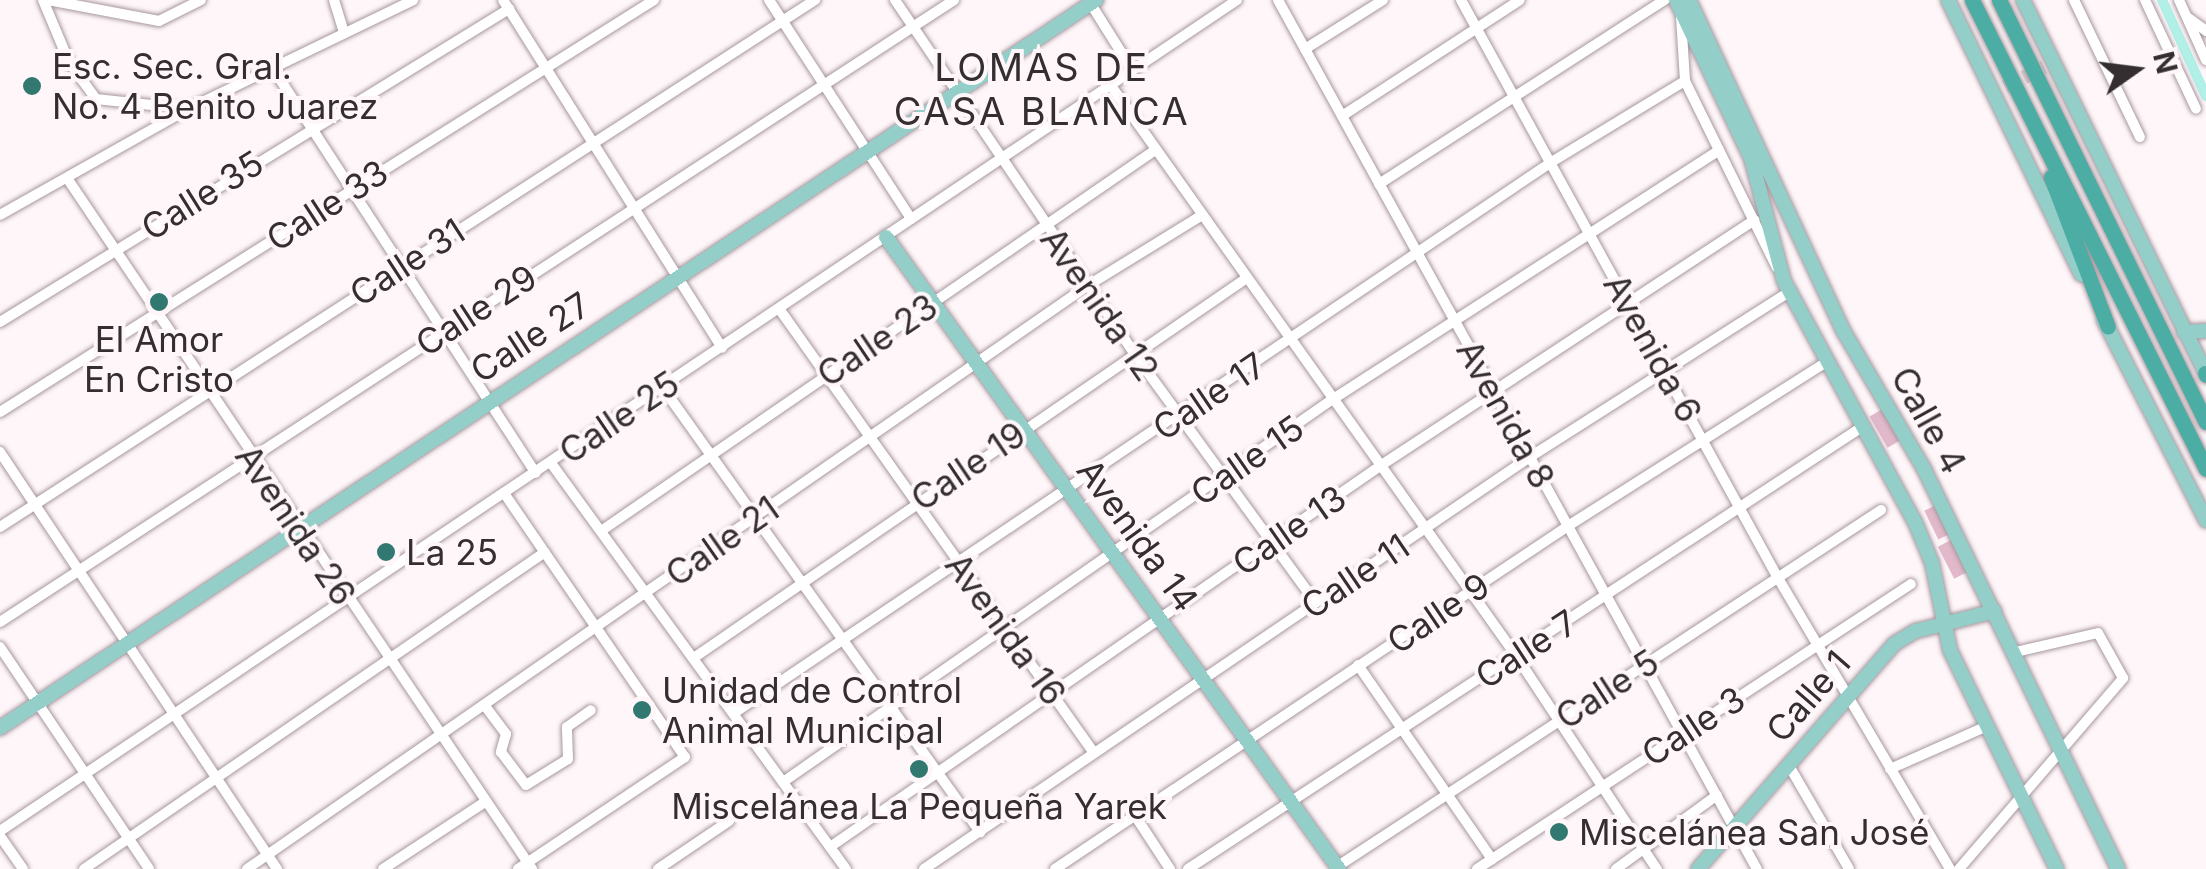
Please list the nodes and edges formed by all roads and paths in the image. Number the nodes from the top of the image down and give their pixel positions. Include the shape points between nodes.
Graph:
1 (46, 0) edge
2 (201, 0) edge
3 (334, 0) edge
4 (414, 0) edge
5 (654, 0) edge
6 (768, 0) edge
7 (816, 0) edge
8 (895, 0) edge
9 (954, 0) edge
10 (1237, 0) edge
11 (1278, 0) edge
12 (1383, 0) edge
13 (1461, 0) edge
14 (1520, 0) edge
15 (1666, 0) edge
16 (1948, 0) edge
17 (1972, 0) edge
18 (1998, 0) edge
19 (2023, 0) edge
20 (2074, 0) edge
21 (2145, 0) edge
22 (2179, 0) edge
23 (1092, 1) edge
24 (1682, 4) edge
25 (506, 5) edge
26 (2186, 16) junction
27 (784, 23) junction
28 (912, 28) junction
29 (1475, 28) junction
30 (2206, 31) edge
31 (344, 32) junction
32 (1305, 49) junction
33 (2206, 60) edge
34 (272, 67) junction
35 (1132, 68) junction
36 (544, 70) junction
37 (1685, 80) junction
38 (1109, 83) junction
39 (824, 84) junction
40 (954, 94) junction
41 (1514, 99) junction
42 (188, 109) junction
43 (2196, 109) dead end
44 (1342, 116) junction
45 (311, 127) junction
46 (2036, 130) junction
47 (2140, 137) dead end
48 (591, 141) junction
49 (1154, 150) junction
50 (1719, 150) junction
51 (866, 151) junction
52 (999, 158) junction
53 (1550, 164) junction
54 (66, 178) junction
55 (1379, 184) junction
56 (352, 190) junction
57 (633, 210) junction
58 (0, 216) edge
59 (1198, 216) junction
60 (911, 219) junction
61 (1754, 220) junction
62 (1044, 224) junction
63 (1590, 233) junction
64 (886, 236) junction
65 (113, 250) junction
66 (1418, 254) junction
67 (401, 266) junction
68 (676, 276) junction
69 (1244, 280) junction
70 (1087, 286) junction
71 (1788, 286) junction
72 (1626, 301) junction
73 (934, 302) junction
74 (780, 310) junction
75 (154, 314) junction
76 (0, 322) edge
77 (1455, 322) junction
78 (2108, 327) junction
79 (2206, 331) edge
80 (2184, 332) junction
81 (441, 333) junction
82 (1289, 343) junction
83 (722, 348) junction
84 (1133, 352) junction
85 (1825, 362) junction
86 (979, 364) junction
87 (2204, 368) edge
88 (1665, 372) junction
89 (824, 375) junction
90 (663, 388) junction
91 (1493, 390) junction
92 (206, 392) junction
93 (1330, 401) junction
94 (486, 402) junction
95 (0, 412) edge
96 (1178, 416) junction
97 (2206, 422) edge
98 (1024, 427) junction
99 (1862, 428) junction
100 (868, 437) junction
101 (1704, 441) junction
102 (0, 452) edge
103 (712, 456) junction
104 (249, 457) junction
105 (1530, 457) junction
106 (551, 463) junction
107 (1380, 466) junction
108 (2206, 469) edge
109 (536, 473) junction
110 (1224, 476) junction
111 (1069, 490) junction
112 (504, 493) junction
113 (914, 502) junction
114 (34, 504) junction
115 (1742, 510) junction
116 (1881, 510) dead end
117 (756, 518) junction
118 (2206, 520) edge
119 (297, 526) junction
120 (1568, 526) junction
121 (0, 527) edge
122 (1426, 528) junction
123 (602, 531) junction
124 (1272, 544) junction
125 (545, 552) junction
126 (1114, 552) junction
127 (958, 562) junction
128 (79, 570) junction
129 (1778, 578) junction
130 (803, 583) junction
131 (1911, 584) dead end
132 (1470, 592) junction
133 (646, 594) junction
134 (1607, 597) junction
135 (346, 598) junction
136 (1316, 602) junction
137 (1994, 612) junction
138 (1160, 618) junction
139 (0, 622) edge
140 (1940, 625) junction
141 (1004, 627) junction
142 (596, 628) junction
143 (847, 638) junction
144 (126, 642) junction
145 (1816, 646) junction
146 (0, 648) edge
147 (2016, 652) junction
148 (1515, 654) junction
149 (695, 657) junction
150 (390, 661) junction
151 (1358, 665) junction
152 (1645, 665) junction
153 (1204, 679) junction
154 (1053, 695) junction
155 (1846, 695) junction
156 (37, 703) junction
157 (892, 703) junction
158 (485, 706) junction
159 (591, 710) dead end
160 (172, 712) junction
161 (734, 713) junction
162 (1557, 720) junction
163 (1987, 726) junction
164 (0, 728) edge
165 (1402, 730) junction
166 (1683, 733) junction
167 (440, 737) junction
168 (1246, 739) junction
169 (1094, 752) junction
170 (2064, 754) junction
171 (1788, 764) junction
172 (1890, 769) junction
173 (938, 770) junction
174 (84, 775) junction
175 (216, 777) junction
176 (783, 782) junction
177 (1601, 784) junction
178 (1447, 794) junction
179 (1717, 795) junction
180 (2021, 796) junction
181 (1289, 798) junction
182 (485, 802) junction
183 (1134, 814) junction
184 (729, 821) dead end
185 (1735, 827) junction
186 (980, 832) junction
187 (0, 834) edge
188 (129, 839) junction
189 (830, 846) junction
190 (1645, 849) junction
191 (267, 855) junction
192 (1492, 859) junction
193 (526, 867) edge
194 (1337, 868) edge
195 (23, 869) edge
196 (84, 869) edge
197 (149, 869) edge
198 (247, 869) edge
199 (277, 869) edge
200 (383, 869) edge
201 (658, 869) edge
202 (846, 869) edge
203 (924, 869) edge
204 (1055, 869) edge
205 (1170, 869) edge
206 (1188, 869) edge
207 (1476, 869) edge
208 (1616, 869) edge
209 (1657, 869) edge
210 (1698, 869) edge
211 (1757, 869) edge
212 (1849, 869) edge
213 (1950, 869) edge
214 (1959, 869) edge
215 (2056, 869) edge
216 (2118, 869) edge

1 - 2 street via 153,21
1 - 42 street via 69,62 96,100
3 - 31 street
4 - 31 street
5 - 36 street, Calle 33
6 - 27 street
7 - 27 street, Calle 31
8 - 28 street, Avenida 12
9 - 28 street, Calle 29
10 - 35 street, Calle 25
11 - 32 street, Avenida 8
12 - 32 street
13 - 29 street, Avenida 6
14 - 29 street
15 - 41 street
16 - 78 main road via 2000,90
17 - 46 highway
18 - 97 highway
19 - 80 main road via 2048,65
20 - 47 street
21 - 43 street
22 - 26 street
23 - 35 street
23 - 40 main road, Calle 27
24 - 37 street
24 - 71 main road, Calle 4 via 1751,158
24 - 137 main road, Calle 4 via 1844,332 1924,469
25 - 36 street
25 - 45 street, Calle 35
26 - 30 street
26 - 33 street
27 - 39 street
27 - 48 street, Calle 31
28 - 39 street, Calle 29
28 - 40 street, Avenida 12
29 - 41 street, Avenida 6
29 - 44 street
31 - 34 street
32 - 44 street, Avenida 8
34 - 42 street
34 - 45 street
35 - 38 street, Calle 25
36 - 48 street
36 - 56 street, Calle 33
37 - 50 street
37 - 53 street, Calle 17
38 - 49 street
38 - 52 street, Calle 25
39 - 51 street
39 - 57 street, Calle 29
40 - 51 main road, Calle 27
40 - 52 street, Avenida 12
41 - 53 street, Avenida 6
41 - 55 street
42 - 54 street
44 - 55 street, Avenida 8
45 - 56 street
45 - 65 street, Calle 35
46 - 78 highway
46 - 108 highway
48 - 57 street
48 - 67 street, Calle 31
49 - 59 street
49 - 62 street, Calle 23
50 - 61 street
50 - 63 street, Calle 15
51 - 60 street
51 - 68 main road, Calle 27
52 - 60 street, Calle 25
52 - 62 street, Avenida 12
53 - 63 street, Avenida 6
53 - 66 street, Calle 17
54 - 58 street
54 - 65 street, Avenida 26
55 - 66 street, Avenida 8
56 - 67 street
56 - 75 street, Calle 33
57 - 68 street
57 - 81 street, Calle 29
59 - 69 street
59 - 70 street, Calle 21
60 - 64 street, Calle 25
61 - 71 street
61 - 72 street, Calle 13
62 - 70 street, Avenida 12
62 - 73 street, Calle 23
63 - 72 street, Avenida 6
63 - 77 street, Calle 15
64 - 73 main road, Avenida 14
64 - 74 street, Calle 25
65 - 75 street, Avenida 26
65 - 76 street, Calle 35
66 - 77 street, Avenida 8
66 - 82 street, Calle 17
67 - 81 street
67 - 92 street, Calle 31
68 - 83 street
68 - 94 main road, Calle 27
69 - 82 street
69 - 84 street, Calle 19
70 - 84 street, Avenida 12
70 - 86 street, Calle 21
71 - 85 main road, Calle 4
71 - 88 street, Calle 11
72 - 88 street, Avenida 6
72 - 91 street, Calle 13
73 - 86 main road, Avenida 14
73 - 89 street, Calle 23
74 - 83 street, Calle 25
74 - 89 street, Avenida 16
75 - 92 street, Avenida 26
75 - 95 street, Calle 33
77 - 91 street, Avenida 8
77 - 93 street, Calle 15
78 - 118 main road
79 - 80 main road
80 - 87 main road
81 - 94 street
81 - 104 street, Calle 29
82 - 93 street
82 - 96 street, Calle 17
83 - 90 street, Calle 25
84 - 96 street, Avenida 12
84 - 98 street, Calle 19
85 - 99 main road, Calle 4
85 - 101 street, Calle 9
86 - 98 main road, Avenida 14
86 - 100 street, Calle 21
88 - 101 street, Avenida 6
88 - 105 street, Calle 11
89 - 100 street, Avenida 16
89 - 103 street, Calle 23
90 - 103 street
90 - 106 street, Calle 25
91 - 105 street, Avenida 8
91 - 107 street, Calle 13
92 - 104 street, Avenida 26
92 - 114 street, Calle 31
93 - 107 street
93 - 110 street, Calle 15
94 - 109 street
94 - 119 main road, Calle 27
96 - 110 street, Avenida 12
96 - 111 street, Calle 17
98 - 111 main road, Avenida 14
98 - 113 street, Calle 19
99 - 115 street, Calle 7
99 - 140 main road, Calle 4 via 1926,548
100 - 113 street, Avenida 16
100 - 117 street, Calle 21
101 - 115 street, Avenida 6
101 - 120 street, Calle 9
102 - 114 street
103 - 117 street
103 - 123 street, Calle 23
104 - 119 street, Avenida 26
104 - 128 street, Calle 29
105 - 120 street, Avenida 8
105 - 122 street, Calle 11
106 - 109 street, Calle 25
106 - 123 street
107 - 122 street
107 - 124 street, Calle 13
109 - 112 street, Calle 25
110 - 124 street, Avenida 12
110 - 126 street, Calle 15
111 - 126 main road, Avenida 14
111 - 127 street, Calle 17
112 - 125 street
112 - 135 street, Calle 25
113 - 127 street, Avenida 16
113 - 130 street, Calle 19
114 - 121 street, Calle 31
114 - 128 street
115 - 129 street, Avenida 6
115 - 134 street, Calle 7
116 - 129 street, Calle 5
117 - 130 street
117 - 133 street, Calle 21
119 - 135 street, Avenida 26
119 - 144 main road, Calle 27
120 - 132 street, Calle 9
120 - 134 street, Avenida 8
122 - 132 street
122 - 136 street, Calle 11
123 - 133 street
124 - 136 street, Avenida 12
124 - 138 street, Calle 13
125 - 142 street
125 - 150 street
126 - 138 main road, Avenida 14
126 - 141 street, Calle 15
127 - 141 street, Avenida 16
127 - 143 street, Calle 17
128 - 139 street, Calle 29
128 - 144 street
129 - 145 street, Avenida 6
129 - 152 street, Calle 5
130 - 143 street
130 - 149 street, Calle 19
131 - 145 street, Calle 3
132 - 148 street
132 - 151 street, Calle 9
133 - 142 street, Calle 21
133 - 149 street
134 - 148 street, Calle 7
134 - 152 street, Avenida 8
135 - 150 street, Avenida 26
135 - 160 street, Calle 25
136 - 153 street, Calle 11
137 - 140 main road, Calle 1
137 - 147 main road, Calle 4
138 - 153 main road, Avenida 14
138 - 154 street, Calle 13
140 - 155 main road, Calle 1 via 1904,636
140 - 163 main road, Calle 4
141 - 154 street, Avenida 16
141 - 157 street, Calle 15
142 - 158 street, Calle 21
142 - 193 street via 684,757
143 - 157 street
143 - 161 street, Calle 17
144 - 156 main road, Calle 27
144 - 160 street
145 - 155 street, Avenida 6
145 - 166 street, Calle 3
146 - 156 street
147 - 170 main road, Calle 4
147 - 170 street via 2098,633 2123,674
148 - 162 street
148 - 165 street, Calle 7
149 - 161 street
150 - 167 street, Avenida 26
150 - 175 street
151 - 165 street
151 - 168 street, Calle 9
152 - 162 street, Calle 5
152 - 166 street, Avenida 8
153 - 168 main road, Avenida 14
153 - 169 street, Calle 11
154 - 169 street, Avenida 16
154 - 173 street, Calle 13
155 - 171 main road, Calle 1
155 - 172 street, Avenida 6
156 - 164 main road, Calle 27
156 - 174 street
157 - 173 street
157 - 176 street, Calle 15
158 - 159 street via 506,734 500,752 526,784 568,759 568,726
158 - 167 street, Calle 21
160 - 174 street, Calle 25
160 - 175 street
161 - 176 street
162 - 177 street
162 - 178 street, Calle 5
163 - 172 street
163 - 180 main road, Calle 4
165 - 178 street
165 - 181 street, Calle 7
166 - 177 street, Calle 3
166 - 179 street, Avenida 8
167 - 182 street, Avenida 26
167 - 191 street, Calle 21
168 - 181 main road, Avenida 14
168 - 183 street, Calle 9
169 - 186 street, Calle 11
170 - 180 street
170 - 216 main road, Calle 4
171 - 185 main road, Calle 1
171 - 212 street
172 - 213 street, Avenida 6
173 - 186 street
173 - 189 street, Calle 13
174 - 187 street, Calle 25
174 - 188 street
175 - 188 street
175 - 191 street
176 - 189 street
177 - 190 street
177 - 192 street, Calle 3
178 - 192 street
178 - 194 street, Calle 5
179 - 185 street, Avenida 8
179 - 190 street
180 - 214 street
180 - 215 main road, Calle 4
181 - 194 main road, Avenida 14
181 - 206 street, Calle 7
182 - 193 street, Avenida 26
182 - 200 street
183 - 204 street, Calle 9
183 - 205 street
184 - 201 street
185 - 210 main road, Calle 1
185 - 211 street, Avenida 8
186 - 203 street, Calle 11
187 - 195 street
188 - 196 street
188 - 197 street
189 - 202 street
190 - 208 street
190 - 209 street
191 - 198 street, Calle 21
191 - 199 street
192 - 207 street, Calle 3

